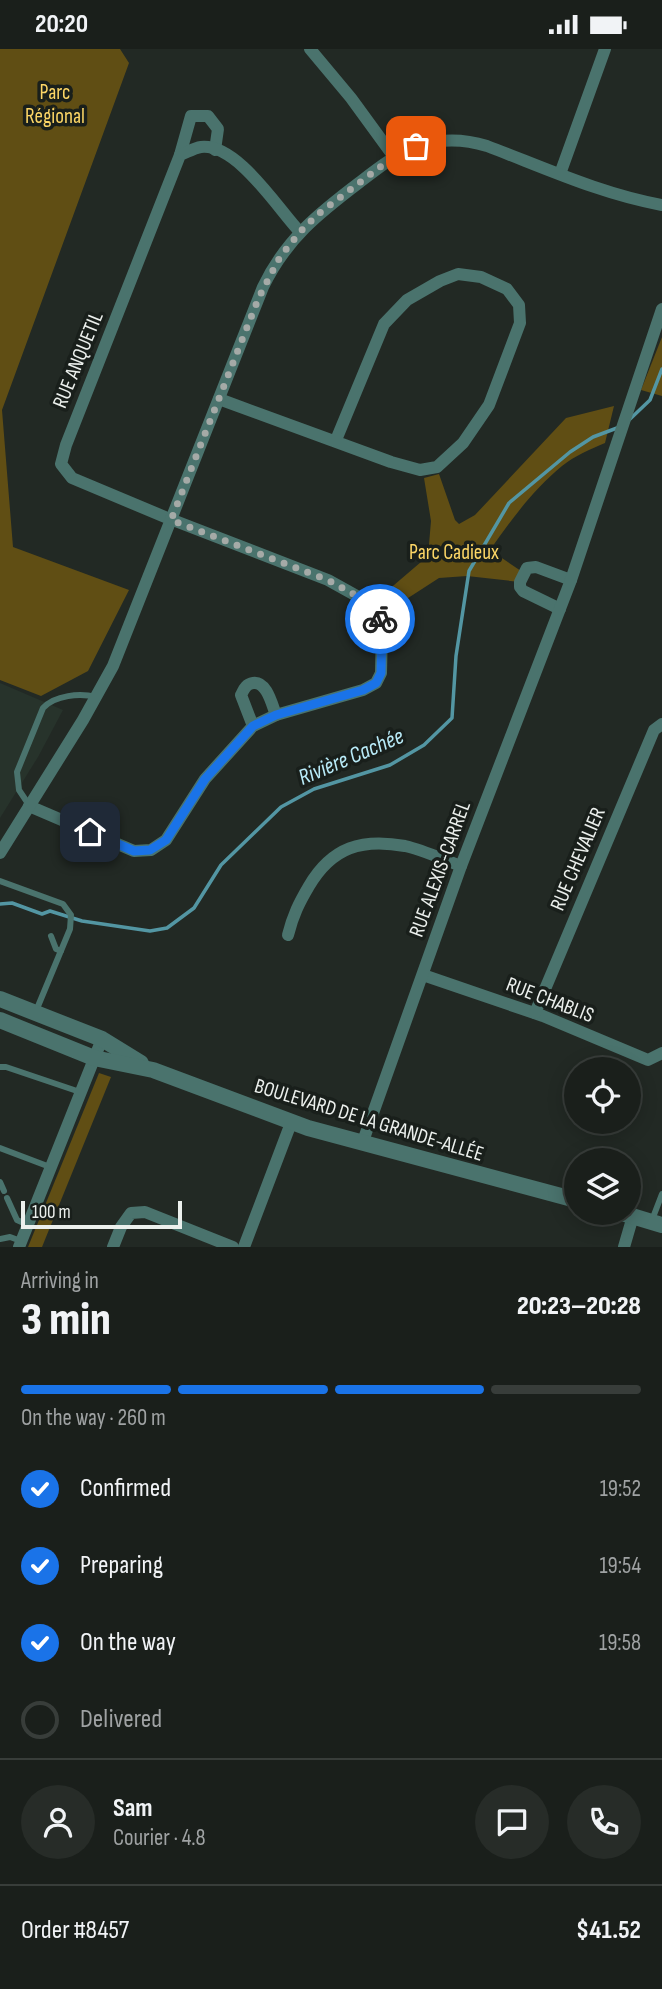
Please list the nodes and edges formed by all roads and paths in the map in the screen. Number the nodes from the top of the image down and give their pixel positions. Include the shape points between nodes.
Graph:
1 (605, 49) edge
2 (317, 51) edge
3 (215, 150) junction
4 (180, 155) junction
5 (394, 157) junction
6 (560, 174) junction
7 (662, 205) edge
8 (300, 232) junction
9 (662, 309) edge
10 (219, 399) junction
11 (336, 440) junction
12 (171, 520) junction
13 (571, 580) junction
14 (559, 609) junction
15 (96, 697) junction
16 (276, 715) junction
17 (662, 724) edge
18 (253, 726) junction
19 (29, 806) junction
20 (0, 853) edge
21 (461, 866) junction
22 (0, 881) edge
23 (288, 935) dead end
24 (51, 936) dead end
25 (61, 951) junction
26 (423, 975) junction
27 (0, 999) edge
28 (35, 1013) junction
29 (534, 1013) junction
30 (0, 1020) edge
31 (102, 1039) junction
32 (662, 1053) edge
33 (94, 1058) junction
34 (0, 1067) edge
35 (153, 1070) junction
36 (80, 1092) junction
37 (291, 1123) junction
38 (362, 1144) junction
39 (0, 1148) edge
40 (50, 1167) junction
41 (0, 1182) edge
42 (4, 1191) dead end
43 (662, 1194) edge
44 (7, 1198) dead end
45 (564, 1198) edge
46 (657, 1223) edge
47 (24, 1224) junction
48 (626, 1225) edge
49 (0, 1239) edge
50 (18, 1242) edge
51 (113, 1247) edge
52 (233, 1247) edge
53 (244, 1247) edge
54 (624, 1247) edge

1 - 6 street
2 - 5 street
3 - 4 street via 202,147
3 - 4 street, RUE ANQUETIL via 218,129 208,116 191,116
3 - 8 street via 255,177
4 - 12 street, RUE ANQUETIL via 61,464 72,478
5 - 6 street via 425,144 463,141
5 - 8 street
6 - 7 street
8 - 10 street via 267,279
9 - 13 street, RUE ALEXIS-CARREL
10 - 11 street
10 - 12 street
11 - 11 street via 420,470 437,467 463,443 489,405 520,323 519,305 507,289 481,277 458,274 407,300 384,324
12 - 15 street via 121,648
12 - 16 street via 328,580 364,600 378,614 381,673 376,683
13 - 14 street, RUE ALEXIS-CARREL
13 - 14 street via 536,567 527,568 522,576 523,591
14 - 21 street, RUE ALEXIS-CARREL
15 - 19 street
15 - 19 lane via 61,698 43,708 17,772 19,790
16 - 18 street
16 - 18 street via 264,687 250,683 241,695
17 - 29 street, RUE CHEVALIER via 654,730
18 - 19 street via 205,779 166,840 150,850 134,851
19 - 20 street
21 - 23 street via 407,847 375,842 349,847 318,871 294,911
21 - 26 street, RUE ALEXIS-CARREL
22 - 25 lane via 65,906 71,915 70,929
24 - 25 lane
25 - 28 lane
26 - 29 street, RUE CHABLIS
26 - 38 street, RUE ALEXIS-CARREL
27 - 28 street, BOULEVARD DE LA GRANDE-ALLÉE
28 - 31 street, BOULEVARD DE LA GRANDE-ALLÉE
29 - 32 street, RUE CHABLIS via 648,1060
30 - 33 street, BOULEVARD DE LA GRANDE-ALLÉE
31 - 33 street
31 - 35 street, BOULEVARD DE LA GRANDE-ALLÉE
33 - 35 street, BOULEVARD DE LA GRANDE-ALLÉE
33 - 36 street
34 - 36 lane
35 - 37 street, BOULEVARD DE LA GRANDE-ALLÉE
36 - 40 street
37 - 38 street, BOULEVARD DE LA GRANDE-ALLÉE
37 - 53 street
38 - 45 street, BOULEVARD DE LA GRANDE-ALLÉE
39 - 40 lane
40 - 47 street
41 - 42 lane
43 - 46 lane
44 - 47 lane
47 - 50 street
48 - 54 street
49 - 50 lane
51 - 52 street via 131,1213 145,1212

